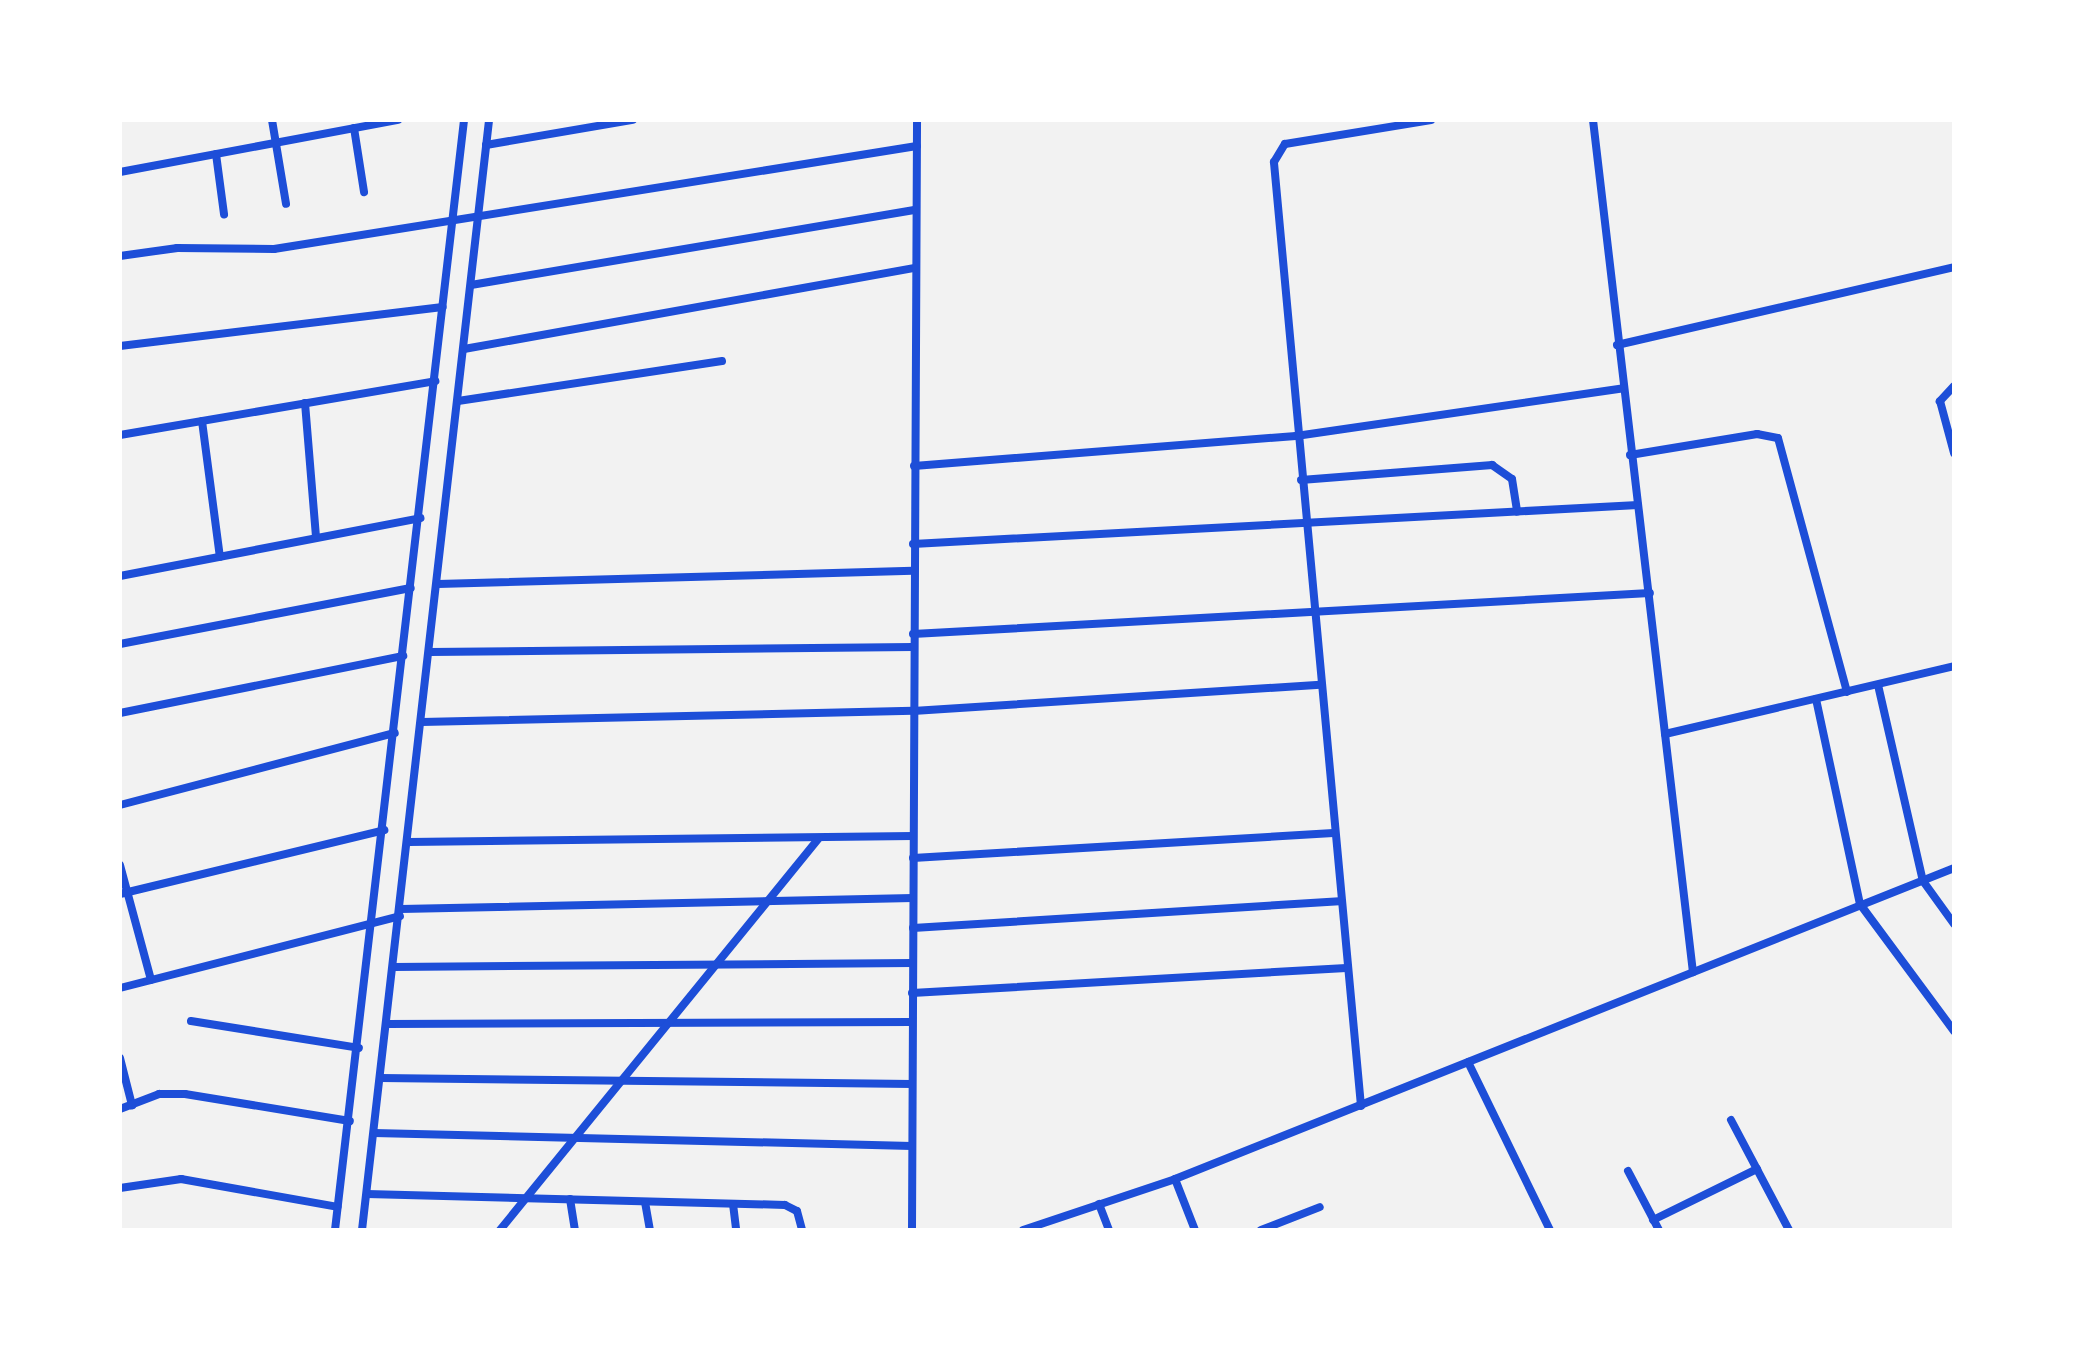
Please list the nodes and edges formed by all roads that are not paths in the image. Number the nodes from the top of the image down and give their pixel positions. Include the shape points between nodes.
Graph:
1 (272, 120) edge
2 (398, 120) edge
3 (464, 120) edge
4 (489, 120) edge
5 (633, 120) edge
6 (917, 120) edge
7 (1431, 120) edge
8 (1593, 120) edge
9 (354, 128) junction
10 (276, 143) junction
11 (486, 145) junction
12 (917, 146) junction
13 (216, 154) junction
14 (120, 172) edge
15 (364, 192) dead end
16 (286, 204) dead end
17 (916, 210) junction
18 (224, 214) dead end
19 (478, 217) junction
20 (453, 220) junction
21 (120, 256) edge
22 (1954, 267) edge
23 (915, 268) junction
24 (471, 285) junction
25 (443, 307) junction
26 (1617, 345) junction
27 (120, 346) edge
28 (464, 349) junction
29 (722, 361) dead end
30 (435, 381) junction
31 (1954, 386) edge
32 (1624, 388) junction
33 (458, 401) junction
34 (305, 403) junction
35 (202, 421) junction
36 (120, 435) edge
37 (1296, 436) junction
38 (1954, 453) edge
39 (1630, 455) junction
40 (914, 466) junction
41 (1301, 480) junction
42 (1638, 505) junction
43 (1517, 512) junction
44 (420, 518) junction
45 (1305, 526) junction
46 (316, 538) junction
47 (913, 544) junction
48 (220, 557) junction
49 (913, 571) junction
50 (120, 574) edge
51 (438, 584) junction
52 (411, 588) junction
53 (1650, 593) junction
54 (1312, 608) junction
55 (913, 634) junction
56 (120, 644) edge
57 (913, 647) junction
58 (430, 652) junction
59 (403, 656) junction
60 (1954, 666) edge
61 (1320, 685) junction
62 (1878, 685) junction
63 (1847, 692) junction
64 (1816, 699) junction
65 (913, 711) junction
66 (120, 713) edge
67 (422, 722) junction
68 (395, 733) junction
69 (1665, 734) junction
70 (120, 805) edge
71 (384, 830) junction
72 (1333, 833) junction
73 (913, 836) junction
74 (819, 838) junction
75 (409, 842) junction
76 (913, 858) junction
77 (120, 865) edge
78 (1954, 868) edge
79 (1923, 881) junction
80 (124, 894) edge
81 (913, 898) junction
82 (769, 901) junction
83 (1339, 901) junction
84 (1860, 904) junction
85 (400, 912) junction
86 (373, 923) junction
87 (1954, 924) edge
88 (913, 928) junction
89 (912, 963) junction
90 (717, 965) junction
91 (394, 967) junction
92 (1346, 968) junction
93 (1693, 972) junction
94 (151, 980) junction
95 (120, 988) edge
96 (912, 993) junction
97 (191, 1021) dead end
98 (672, 1021) junction
99 (912, 1022) junction
100 (387, 1024) junction
101 (1954, 1031) edge
102 (359, 1048) junction
103 (120, 1058) edge
104 (1468, 1062) junction
105 (381, 1078) junction
106 (623, 1083) junction
107 (912, 1084) junction
108 (132, 1105) junction
109 (1361, 1106) junction
110 (120, 1109) edge
111 (1731, 1120) dead end
112 (350, 1121) junction
113 (374, 1133) junction
114 (580, 1136) junction
115 (912, 1146) junction
116 (1757, 1169) junction
117 (1628, 1171) dead end
118 (1175, 1179) junction
119 (120, 1188) edge
120 (367, 1194) junction
121 (523, 1198) junction
122 (570, 1199) junction
123 (645, 1202) junction
124 (733, 1204) junction
125 (1099, 1204) junction
126 (338, 1207) junction
127 (1320, 1207) dead end
128 (1653, 1220) junction
129 (335, 1230) edge
130 (362, 1230) edge
131 (500, 1230) edge
132 (575, 1230) edge
133 (650, 1230) edge
134 (736, 1230) edge
135 (802, 1230) edge
136 (912, 1230) edge
137 (1023, 1230) edge
138 (1109, 1230) edge
139 (1195, 1230) edge
140 (1261, 1230) edge
141 (1550, 1230) edge
142 (1659, 1230) edge
143 (1789, 1230) edge

1 - 10 street
2 - 9 street
3 - 20 street
4 - 11 street
5 - 11 street
6 - 12 street
7 - 37 street via 1285,144 1277,152
8 - 26 street
9 - 10 street
9 - 15 street
10 - 13 street
10 - 16 street
11 - 19 street
12 - 17 street
12 - 19 street
13 - 14 street
13 - 18 street
17 - 23 street
17 - 24 street
19 - 20 street
19 - 24 street
20 - 21 street via 274,249 177,248
20 - 25 street
22 - 26 street
23 - 28 street
23 - 40 street
24 - 28 street
25 - 27 street
25 - 30 street
26 - 32 street
28 - 33 street
29 - 33 street
30 - 34 street
30 - 44 street
31 - 38 street via 1940,401
32 - 37 street
32 - 39 street
33 - 51 street
34 - 35 street
34 - 46 street
35 - 36 street
35 - 48 street
37 - 40 street
37 - 41 street
39 - 42 street
39 - 63 street via 1757,434 1778,438
40 - 47 street
41 - 43 street via 1492,465 1512,479
41 - 45 street
42 - 43 street
42 - 53 street
43 - 45 street
44 - 46 street
44 - 52 street
45 - 47 street
45 - 54 street
46 - 48 street
47 - 49 street
48 - 50 street
49 - 51 street
49 - 55 street
51 - 58 street
52 - 56 street
52 - 59 street
53 - 54 street
53 - 69 street
54 - 55 street
54 - 61 street
55 - 57 street
57 - 58 street
57 - 65 street
58 - 67 street
59 - 66 street
59 - 68 street
60 - 62 street
61 - 65 street
61 - 72 street
62 - 63 street
62 - 79 street
63 - 64 street
64 - 69 street
64 - 84 street
65 - 67 street
65 - 73 street
67 - 75 street
68 - 70 street
68 - 71 street
69 - 93 street
71 - 80 street
71 - 86 street
72 - 76 street
72 - 83 street
73 - 74 street
73 - 76 street
74 - 75 street
74 - 82 street
75 - 85 street
76 - 81 street
77 - 80 street
78 - 79 street
79 - 84 street
79 - 87 street
80 - 94 street
81 - 82 street
81 - 88 street
82 - 85 street
82 - 90 street
83 - 88 street
83 - 92 street
84 - 93 street
84 - 101 street
85 - 86 street
85 - 91 street
86 - 94 street
86 - 102 street
88 - 89 street
89 - 90 street
89 - 96 street
90 - 91 street
90 - 98 street
91 - 100 street
92 - 96 street
92 - 109 street
93 - 104 street
94 - 95 street
96 - 99 street
97 - 102 street
98 - 99 street
98 - 100 street
98 - 106 street
99 - 107 street
100 - 105 street
102 - 112 street
103 - 108 street
104 - 109 street
104 - 141 street
105 - 106 street
105 - 113 street
106 - 107 street
106 - 114 street
107 - 115 street
108 - 110 street
108 - 112 street via 185,1094
109 - 118 street
111 - 116 street
112 - 126 street
113 - 114 street
113 - 120 street
114 - 115 street
114 - 121 street
115 - 136 street
116 - 128 street
116 - 143 street
117 - 128 street
118 - 125 street
118 - 139 street
119 - 126 street via 181,1179
120 - 121 street
120 - 130 street
121 - 122 street
121 - 131 street
122 - 123 street
122 - 132 street
123 - 124 street
123 - 133 street
124 - 134 street
124 - 135 street via 792,1206
125 - 137 street
125 - 138 street
126 - 129 street
127 - 140 street
128 - 142 street

